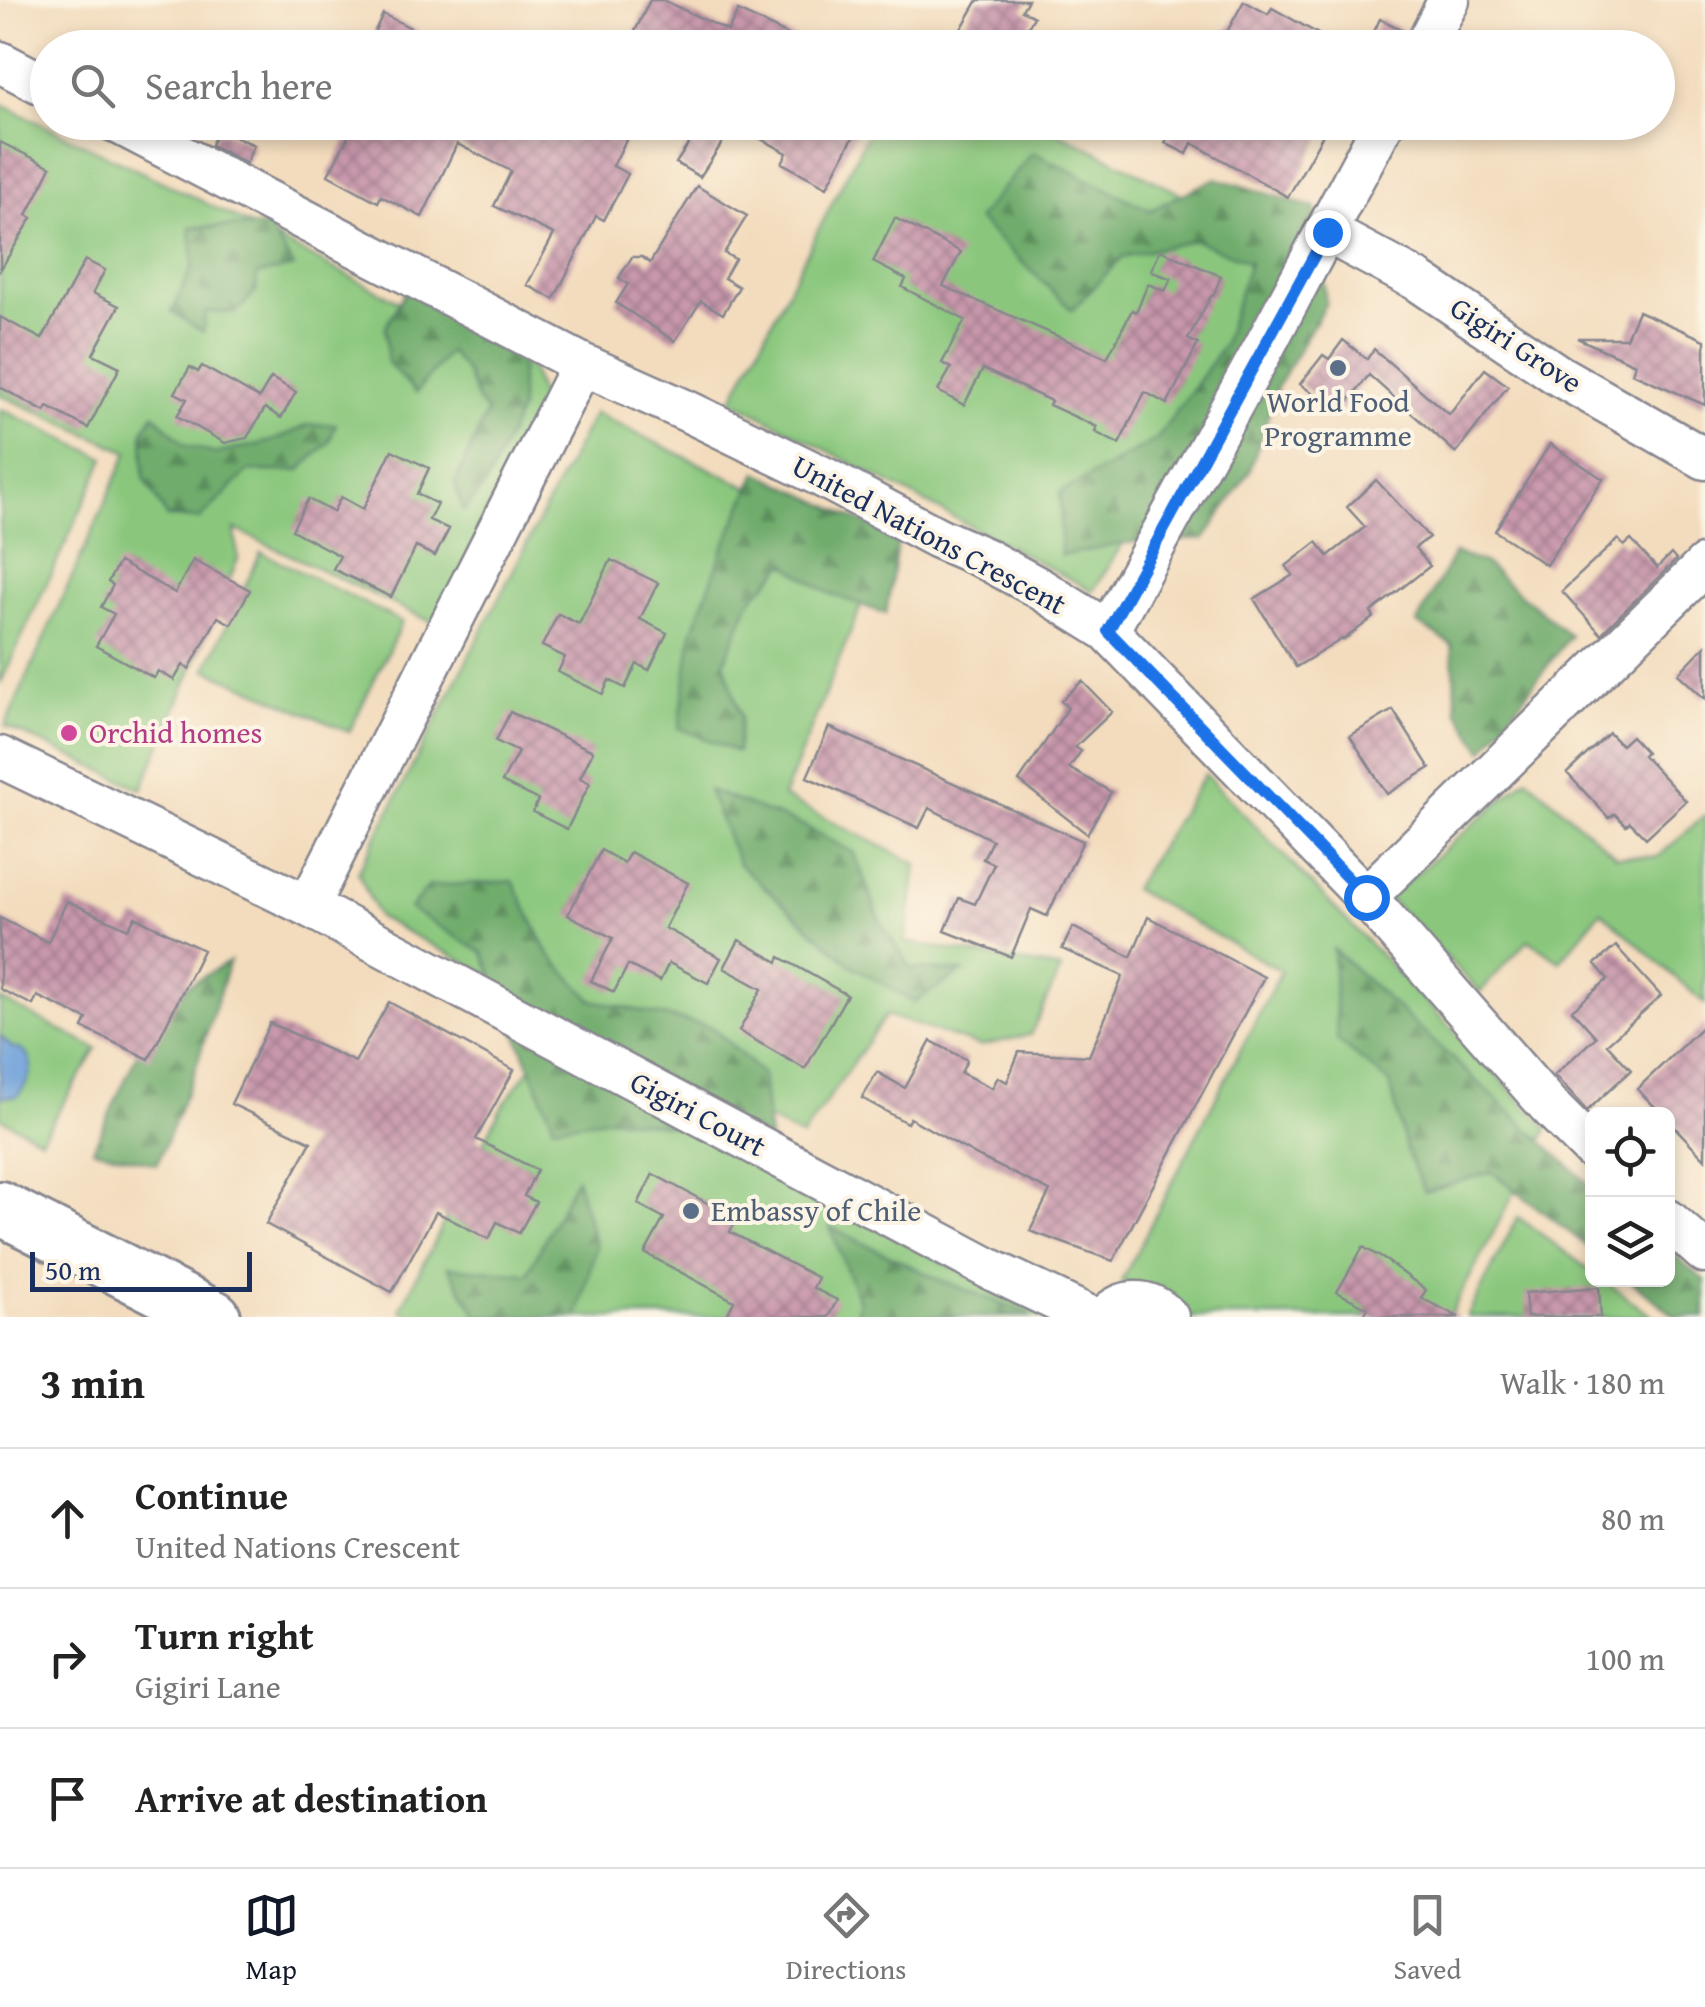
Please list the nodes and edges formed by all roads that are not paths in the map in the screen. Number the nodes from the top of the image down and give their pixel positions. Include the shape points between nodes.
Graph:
1 (1449, 0) edge
2 (1433, 30) edge
3 (0, 62) edge
4 (30, 78) edge
5 (151, 140) edge
6 (1375, 140) edge
7 (1327, 232) junction
8 (582, 364) junction
9 (1705, 460) edge
10 (1705, 565) edge
11 (1108, 631) junction
12 (0, 757) edge
13 (1366, 897) junction
14 (308, 906) junction
15 (1585, 1141) edge
16 (0, 1208) edge
17 (1675, 1226) edge
18 (1705, 1253) edge
19 (214, 1317) edge
20 (1091, 1317) edge
21 (1105, 1317) edge
22 (1168, 1317) edge

1 - 2 street
3 - 4 street
5 - 8 street, United Nations Crescent
6 - 7 street
7 - 9 street, Gigiri Grove via 1417,280 1558,375
7 - 11 street
8 - 11 street, United Nations Crescent via 823,477 1039,588
8 - 14 street
10 - 13 street
11 - 13 street, United Nations Crescent
12 - 14 street, Gigiri Court
13 - 15 street, United Nations Crescent
14 - 20 street, Gigiri Court
16 - 19 main road
17 - 18 street
21 - 22 street via 1128,1302 1144,1302

